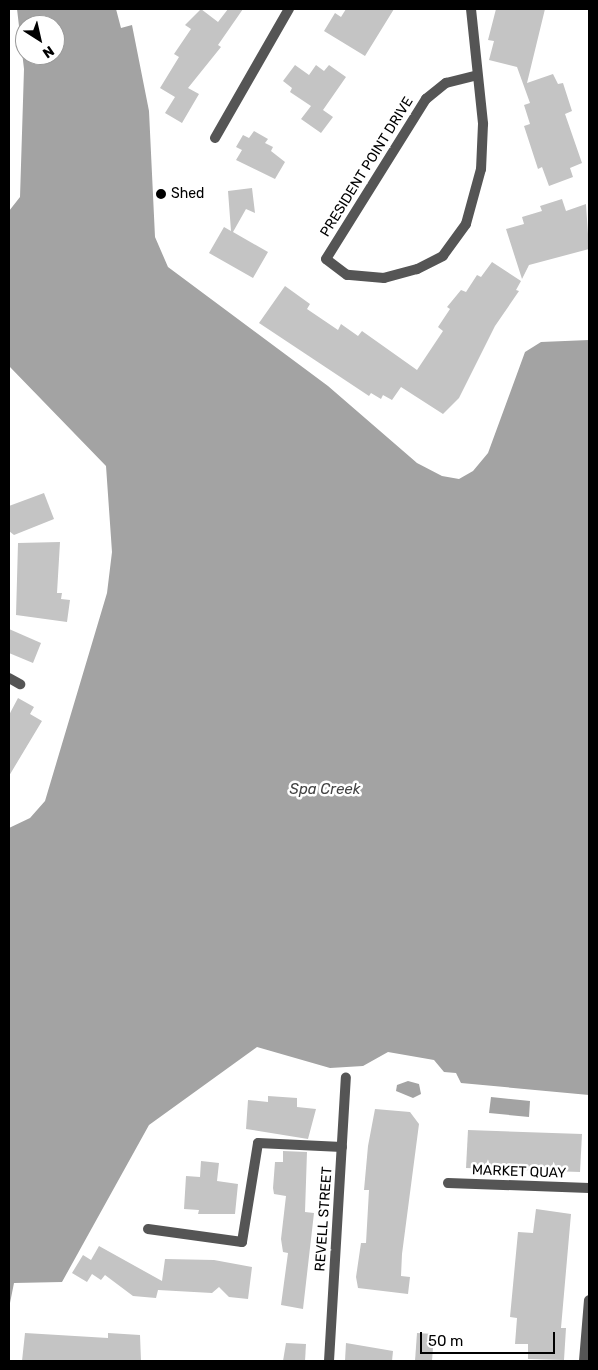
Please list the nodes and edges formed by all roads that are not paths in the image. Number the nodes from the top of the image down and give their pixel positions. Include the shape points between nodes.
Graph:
1 (289, 9) edge
2 (470, 9) edge
3 (477, 75) junction
4 (215, 138) dead end
5 (9, 678) edge
6 (20, 684) dead end
7 (346, 1078) dead end
8 (342, 1147) junction
9 (448, 1183) dead end
10 (589, 1188) edge
11 (148, 1229) dead end
12 (589, 1300) edge
13 (329, 1361) edge
14 (584, 1361) edge

1 - 4 street
2 - 3 street, PRESIDENT POINT DRIVE
3 - 3 street, PRESIDENT POINT DRIVE via 482,124 481,169 466,224 443,256 417,269 384,278 347,275 326,259 426,99 454,79
5 - 6 street
7 - 8 street, REVELL STREET
8 - 11 street via 258,1143 242,1242
8 - 13 street, REVELL STREET
9 - 10 street, MARKET QUAY
12 - 14 street

